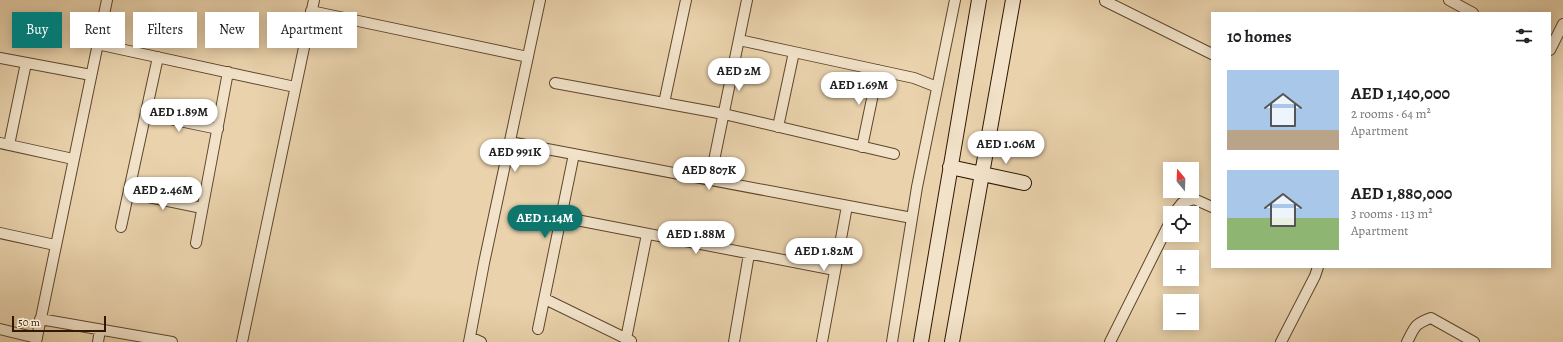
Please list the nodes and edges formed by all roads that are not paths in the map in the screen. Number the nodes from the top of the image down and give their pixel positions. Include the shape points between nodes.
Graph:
1 (107, 0) edge
2 (314, 0) edge
3 (540, 0) edge
4 (686, 0) edge
5 (955, 0) edge
6 (979, 0) edge
7 (1013, 0) edge
8 (1105, 0) edge
9 (1448, 0) edge
10 (743, 1) edge
11 (311, 11) junction
12 (105, 12) edge
13 (1471, 12) edge
14 (1563, 24) edge
15 (739, 40) junction
16 (760, 45) junction
17 (97, 48) edge
18 (116, 48) edge
19 (1551, 48) edge
20 (794, 52) junction
21 (736, 53) junction
22 (1211, 54) edge
23 (158, 57) junction
24 (528, 57) junction
25 (0, 58) edge
26 (26, 63) junction
27 (878, 70) junction
28 (228, 72) junction
29 (91, 75) junction
30 (556, 83) dead end
31 (295, 87) junction
32 (937, 87) junction
33 (664, 103) junction
34 (146, 114) junction
35 (724, 114) junction
36 (778, 127) junction
37 (218, 129) junction
38 (510, 142) junction
39 (4, 144) edge
40 (862, 146) junction
41 (574, 154) junction
42 (894, 154) dead end
43 (73, 159) junction
44 (950, 167) junction
45 (982, 173) junction
46 (710, 180) junction
47 (1024, 182) dead end
48 (129, 193) junction
49 (847, 206) junction
50 (1180, 206) edge
51 (1211, 207) edge
52 (202, 208) junction
53 (561, 218) junction
54 (912, 218) junction
55 (122, 227) dead end
56 (0, 234) edge
57 (647, 234) junction
58 (1163, 236) edge
59 (196, 243) dead end
60 (55, 245) junction
61 (750, 254) junction
62 (1318, 268) edge
63 (835, 270) junction
64 (545, 299) junction
65 (40, 319) junction
66 (0, 329) edge
67 (538, 329) dead end
68 (100, 330) junction
69 (470, 339) edge
70 (36, 340) edge
71 (629, 340) edge
72 (98, 342) edge
73 (172, 342) edge
74 (242, 342) edge
75 (481, 342) edge
76 (734, 342) edge
77 (822, 342) edge
78 (892, 342) edge
79 (921, 342) edge
80 (952, 342) edge
81 (1110, 342) edge
82 (1281, 342) edge
83 (1407, 342) edge
84 (1474, 342) edge

1 - 12 street
2 - 11 street
3 - 24 street
4 - 33 street
5 - 32 street
6 - 44 street
7 - 45 street
8 - 22 street
9 - 13 street
10 - 15 street
11 - 24 street
11 - 31 street
14 - 19 street
15 - 16 street
15 - 21 street
16 - 20 street
16 - 21 street
17 - 29 street
18 - 23 street
20 - 27 street
20 - 36 street
21 - 35 street
23 - 28 street
23 - 34 street
24 - 38 street
25 - 26 street
26 - 29 street
26 - 39 street
27 - 32 street via 914,78
27 - 40 street
28 - 31 street
28 - 37 street
29 - 43 street
30 - 33 street
31 - 74 street
32 - 54 street
33 - 35 street
34 - 37 street
34 - 48 street
35 - 36 street
35 - 46 street
36 - 40 street
37 - 52 street
38 - 41 street
38 - 69 street
39 - 43 street
40 - 42 street
41 - 46 street
41 - 53 street
43 - 60 street
44 - 45 street
44 - 79 street
45 - 47 street
45 - 80 street
46 - 49 street
48 - 52 street
48 - 55 street
49 - 54 street
49 - 63 street
50 - 51 street via 1194,199
52 - 59 street
53 - 57 street
53 - 64 street
54 - 78 street
56 - 60 street
57 - 61 street
57 - 71 street
58 - 81 street
60 - 65 street
61 - 63 street
61 - 76 street
62 - 82 street
63 - 77 street
64 - 67 street
64 - 71 street
65 - 68 street
65 - 70 street
66 - 70 street
68 - 72 street
68 - 73 street
69 - 75 street
83 - 84 street via 1419,322 1431,318

